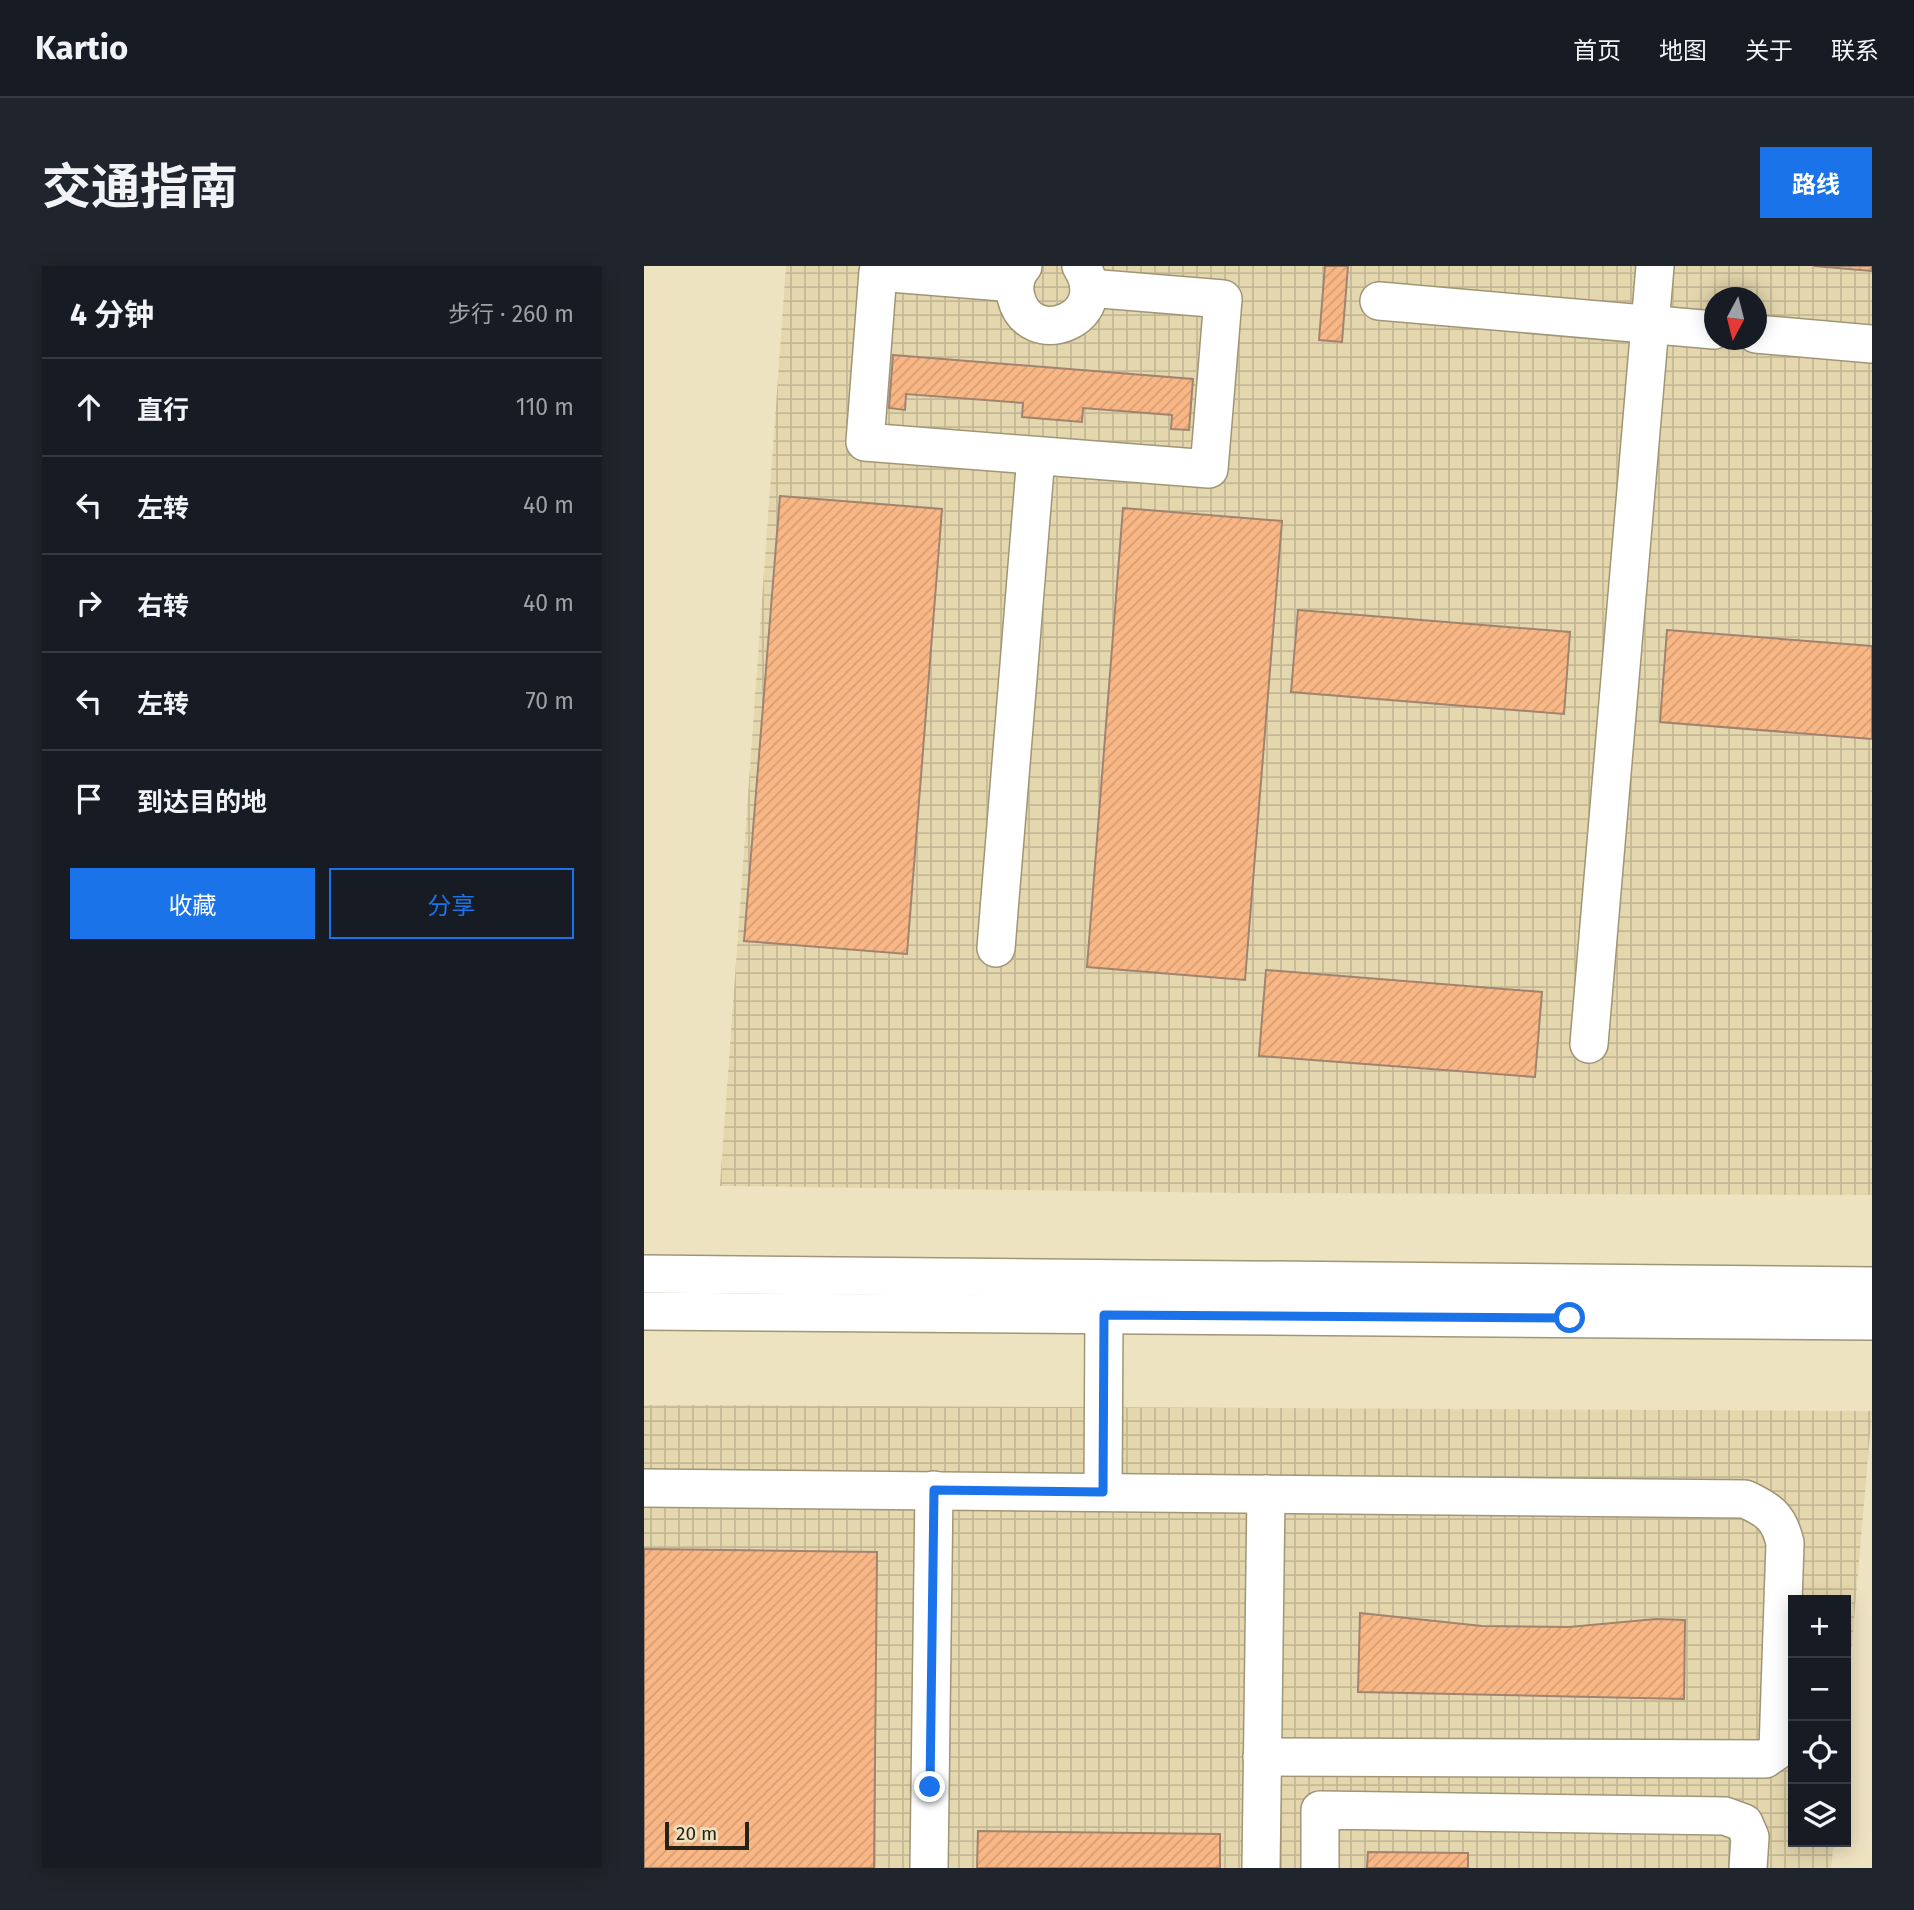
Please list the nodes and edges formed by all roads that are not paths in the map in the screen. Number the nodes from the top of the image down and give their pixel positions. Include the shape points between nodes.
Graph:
1 (1655, 266) edge
2 (1019, 274) edge
3 (1085, 277) edge
4 (1379, 302) dead end
5 (1650, 325) junction
6 (1704, 329) edge
7 (1767, 335) edge
8 (1872, 344) edge
9 (1035, 456) junction
10 (996, 948) dead end
11 (1589, 1044) dead end
12 (644, 1274) edge
13 (1872, 1286) edge
14 (644, 1311) edge
15 (1104, 1315) junction
16 (1872, 1321) edge
17 (644, 1488) edge
18 (934, 1490) junction
19 (1103, 1492) junction
20 (1266, 1494) junction
21 (1262, 1757) junction
22 (929, 1868) edge
23 (1261, 1868) edge
24 (1320, 1868) edge
25 (1748, 1868) edge

1 - 5 street
2 - 3 street via 1019,307 1028,317 1051,326 1082,311
2 - 9 street via 878,272 865,442
3 - 9 street via 1223,299 1209,470
4 - 5 street
5 - 6 street
5 - 11 street
7 - 8 street
9 - 10 street
12 - 13 street
14 - 15 street
15 - 16 street
15 - 19 street
17 - 18 street
18 - 19 street
18 - 22 street
19 - 20 street
20 - 21 street
20 - 21 street via 1745,1499 1771,1510 1781,1524 1785,1543 1778,1750 1765,1759
21 - 23 street
24 - 25 street via 1320,1810 1725,1816 1744,1823 1750,1837

